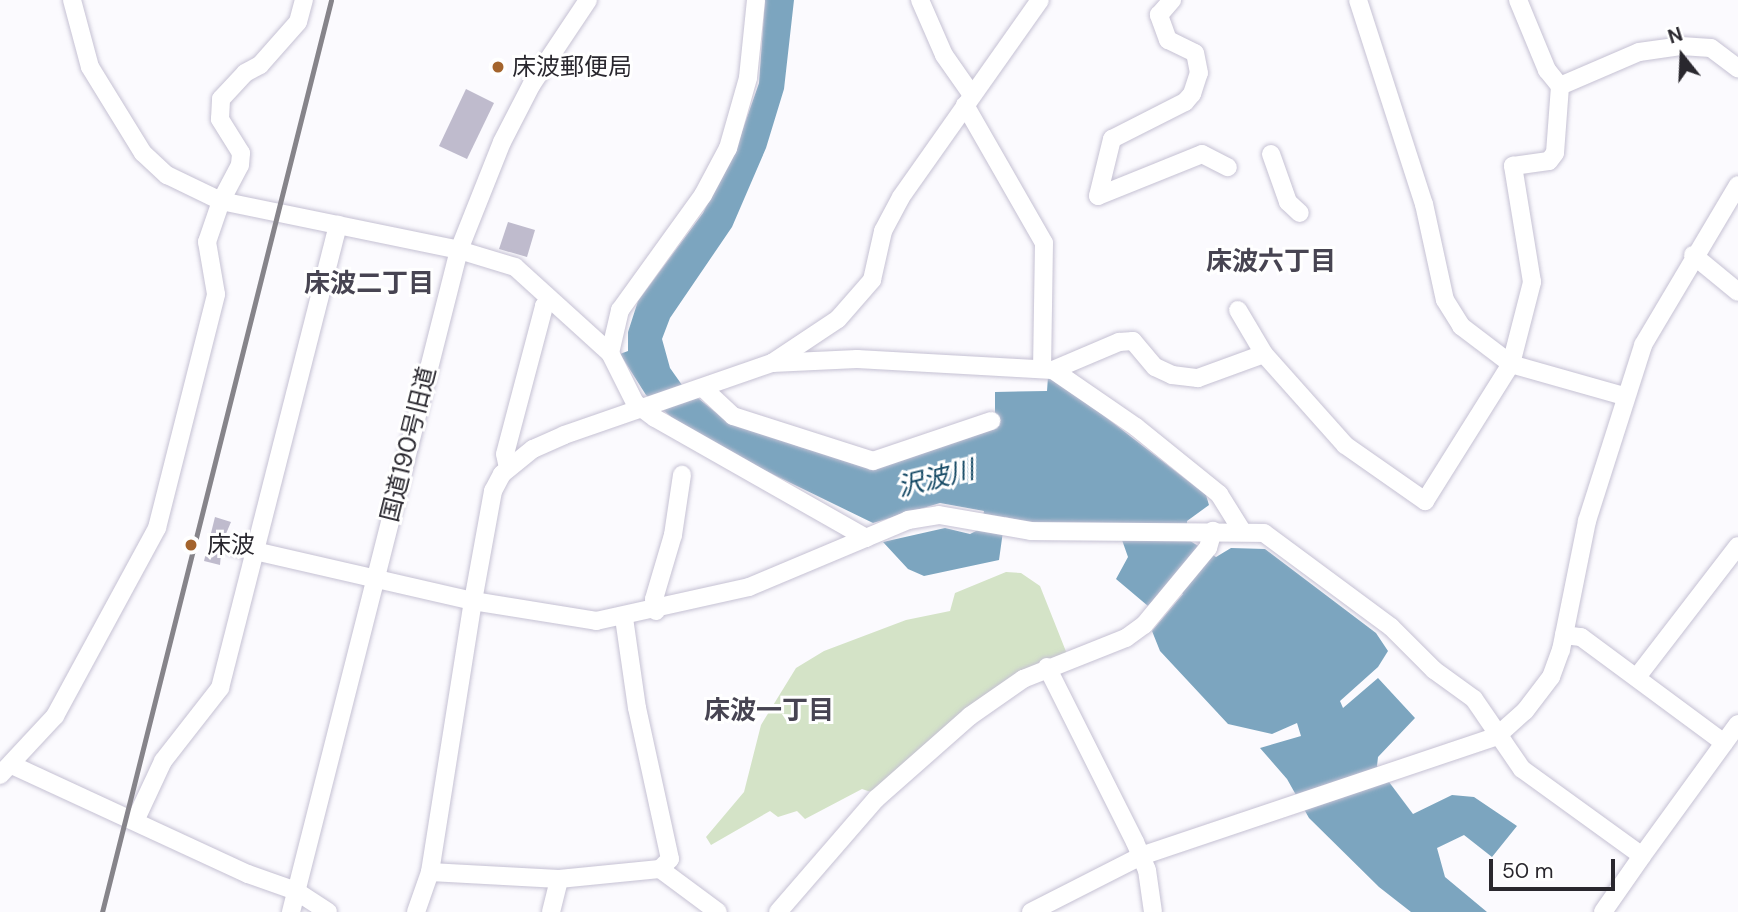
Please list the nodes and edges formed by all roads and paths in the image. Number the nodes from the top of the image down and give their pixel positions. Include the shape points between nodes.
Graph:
1 (72, 0) edge
2 (304, 0) edge
3 (587, 0) edge
4 (756, 0) edge
5 (920, 0) edge
6 (1040, 0) edge
7 (1172, 0) edge
8 (1358, 0) edge
9 (1518, 0) edge
10 (1738, 68) edge
11 (1560, 86) junction
12 (969, 100) junction
13 (1271, 154) dead end
14 (1228, 167) dead end
15 (1738, 185) edge
16 (220, 201) junction
17 (1300, 214) dead end
18 (338, 225) junction
19 (459, 250) junction
20 (1693, 255) junction
21 (1738, 292) edge
22 (550, 301) junction
23 (1238, 310) dead end
24 (613, 346) junction
25 (1264, 354) junction
26 (772, 363) junction
27 (1511, 364) junction
28 (1047, 369) junction
29 (700, 389) junction
30 (1624, 396) junction
31 (645, 407) junction
32 (991, 421) dead end
33 (508, 468) junction
34 (682, 475) dead end
35 (1242, 531) junction
36 (866, 538) junction
37 (1210, 540) junction
38 (233, 546) dead end
39 (1738, 546) edge
40 (254, 551) junction
41 (374, 580) junction
42 (473, 601) junction
43 (656, 611) junction
44 (624, 618) junction
45 (1564, 635) junction
46 (1046, 667) junction
47 (1637, 677) junction
48 (1738, 724) edge
49 (1497, 736) junction
50 (1724, 743) junction
51 (6, 770) edge
52 (135, 819) junction
53 (1141, 856) junction
54 (1642, 856) junction
55 (660, 869) junction
56 (430, 872) junction
57 (559, 879) junction
58 (296, 891) junction
59 (291, 912) edge
60 (328, 912) edge
61 (416, 912) edge
62 (551, 912) edge
63 (718, 912) edge
64 (778, 912) edge
65 (1031, 912) edge
66 (1153, 912) edge
67 (1602, 912) edge

1 - 16 street via 90,67 143,153 167,175
2 - 16 street via 298,22 260,65 245,73 220,99 220,119 241,152 240,165
3 - 19 street, 国道190号旧道 via 532,84 502,142
4 - 24 street via 748,78 728,148 703,195 620,310
5 - 12 street
6 - 12 street
7 - 14 street via 1159,15 1168,40 1195,53 1199,65 1192,94 1185,102 1112,138 1098,195 1202,154
8 - 27 street via 1424,204 1445,300 1461,326
9 - 11 street via 1546,70
10 - 11 street via 1711,48 1681,46 1639,52
11 - 27 street via 1555,153 1549,161 1513,166 1532,282
12 - 26 street via 901,197 883,231 872,280 858,300 838,319
12 - 28 street via 1044,243
13 - 17 street via 1288,202
15 - 20 street
16 - 18 street
16 - 51 street via 207,242 216,294 157,528 55,716
18 - 19 street
18 - 40 street
19 - 22 street via 514,267
19 - 41 street, 国道190号旧道
20 - 21 street
20 - 30 street via 1661,307
22 - 24 street
22 - 33 street via 544,306 505,454
23 - 25 street
24 - 31 street
25 - 27 street via 1345,445 1425,501
25 - 28 street via 1198,378 1172,375 1155,367 1133,341
26 - 28 street via 857,359
26 - 29 street
27 - 30 street
28 - 35 street via 1136,427 1219,494
29 - 31 street
29 - 32 street via 733,416 873,461
30 - 45 street via 1587,521
31 - 33 street via 533,449
31 - 36 street via 690,442
33 - 42 street via 493,491
34 - 43 street via 673,535 654,598
35 - 37 street
35 - 49 street via 1264,533 1391,627 1434,670 1474,699
36 - 37 street via 908,520 939,515 1006,527 1190,531
36 - 43 street via 749,587
37 - 46 street via 1144,625 1126,638
38 - 40 street
39 - 47 street
40 - 41 street
40 - 52 street via 220,688 163,761
41 - 42 street
41 - 58 street, 国道190号旧道
42 - 44 street via 596,621
42 - 56 street
43 - 44 street
44 - 55 street via 637,708 670,859
45 - 47 street via 1581,637
45 - 49 street via 1551,677
46 - 53 street
46 - 64 street via 970,716 903,773
47 - 50 street
48 - 50 street
49 - 53 street
49 - 54 street via 1522,769
50 - 54 street
51 - 52 street
52 - 58 street via 248,874
53 - 65 street
53 - 66 street
54 - 67 street
55 - 57 street
55 - 63 street
56 - 57 street
56 - 61 street
57 - 62 street
58 - 59 street, 国道190号旧道
58 - 60 street

